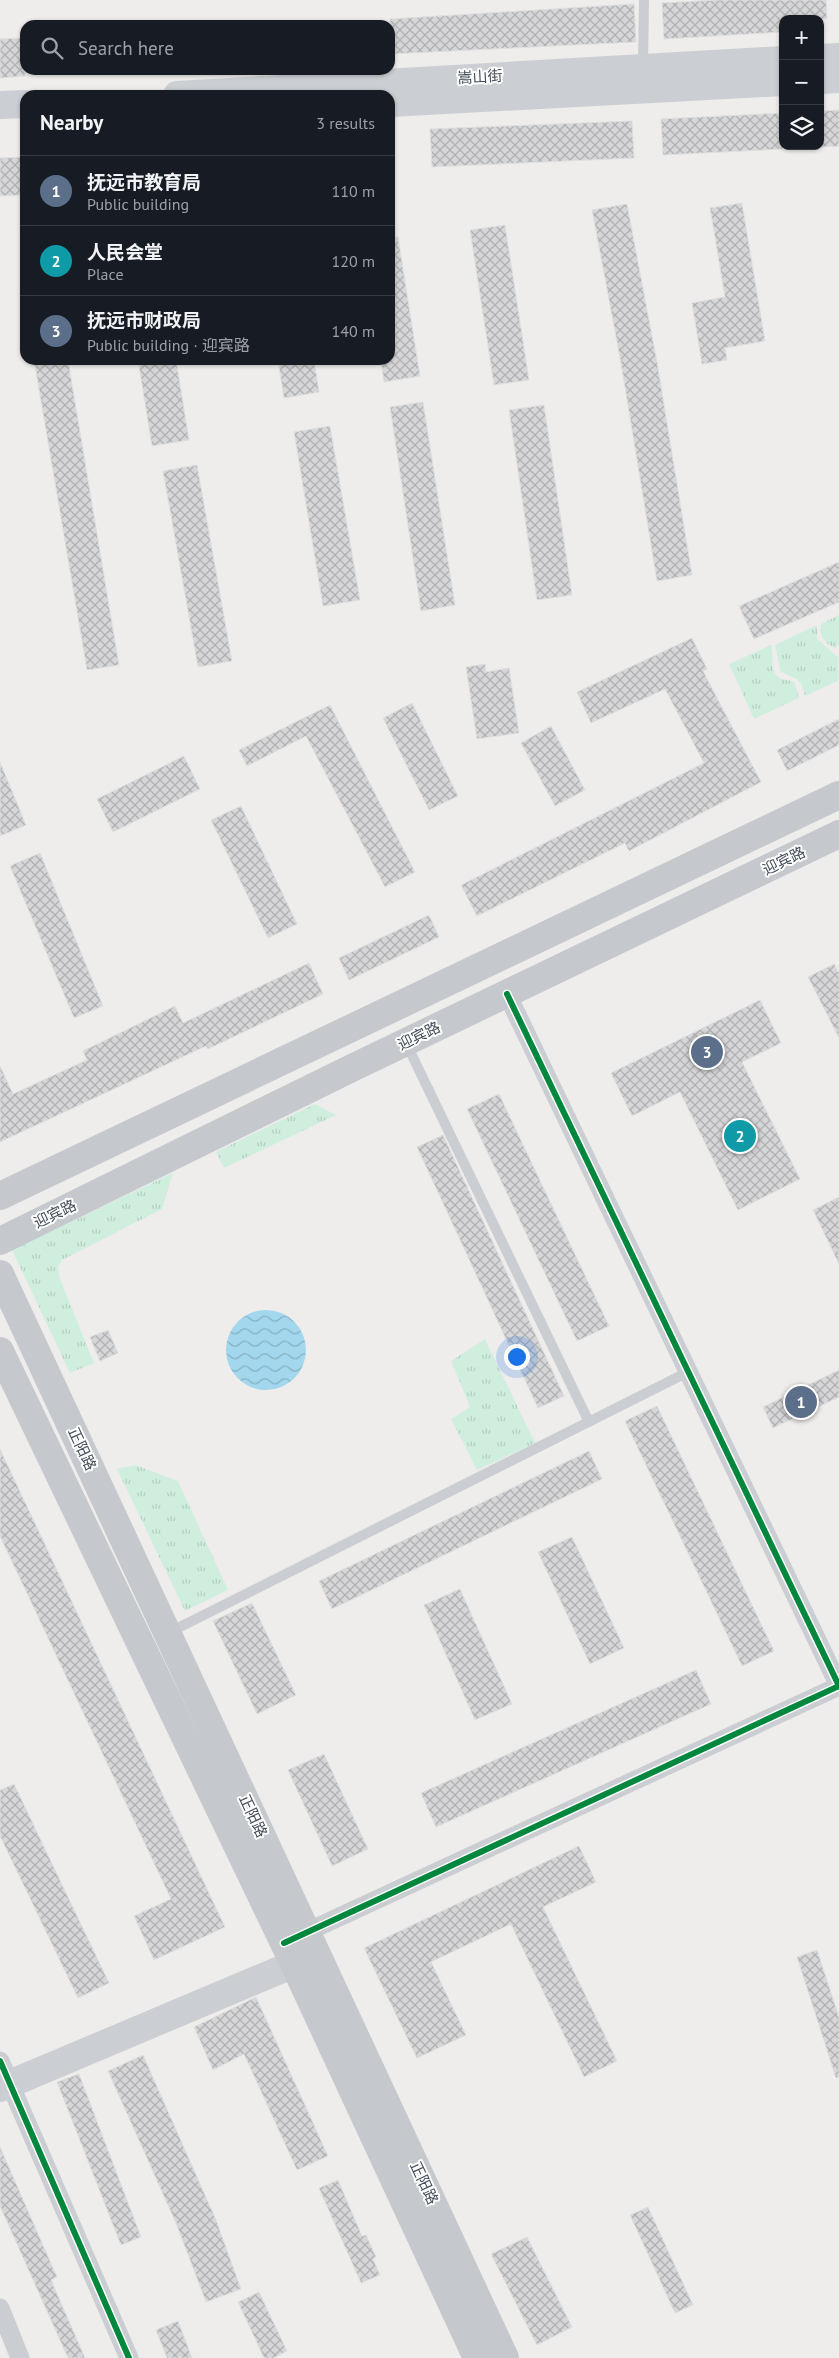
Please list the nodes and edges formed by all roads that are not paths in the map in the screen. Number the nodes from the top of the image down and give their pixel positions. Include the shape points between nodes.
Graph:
1 (644, 0) edge
2 (839, 57) edge
3 (824, 58) edge
4 (779, 60) edge
5 (644, 68) junction
6 (839, 79) edge
7 (824, 80) edge
8 (779, 82) edge
9 (263, 90) edge
10 (395, 103) edge
11 (20, 104) edge
12 (0, 105) edge
13 (20, 122) edge
14 (0, 124) edge
15 (839, 795) edge
16 (839, 834) edge
17 (507, 994) junction
18 (405, 1042) junction
19 (0, 1196) edge
20 (0, 1241) edge
21 (0, 1274) edge
22 (0, 1351) edge
23 (688, 1372) junction
24 (589, 1422) junction
25 (168, 1634) junction
26 (839, 1686) edge
27 (295, 1946) junction
28 (3, 2078) edge
29 (0, 2308) edge
30 (20, 2358) edge
31 (130, 2358) edge
32 (477, 2358) edge
33 (505, 2358) edge

1 - 5 lane
2 - 3 main road
4 - 5 main road, 嵩山街
5 - 9 main road, 嵩山街
6 - 7 main road
8 - 10 main road, 嵩山街
11 - 12 main road
13 - 14 main road
15 - 19 main road
16 - 17 main road, 迎宾路
17 - 18 main road, 迎宾路
17 - 23 street
18 - 20 main road, 迎宾路
18 - 24 lane
21 - 25 main road, 正阳路
22 - 27 main road, 正阳路
23 - 24 lane
23 - 26 street
24 - 25 lane
25 - 27 main road, 正阳路
26 - 27 street
27 - 28 main road
27 - 32 main road, 正阳路
27 - 33 main road, 正阳路
28 - 31 street
29 - 30 street

